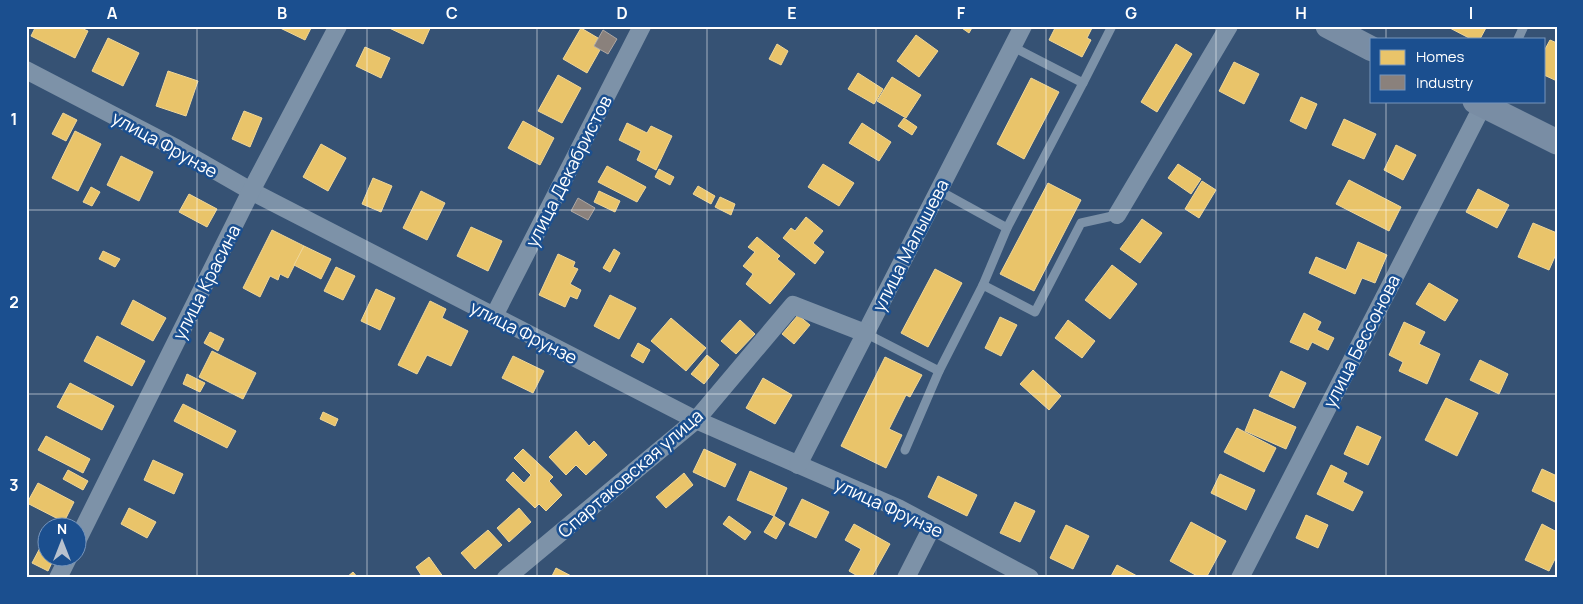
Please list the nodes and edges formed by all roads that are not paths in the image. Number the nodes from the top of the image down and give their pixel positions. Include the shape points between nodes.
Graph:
1 (338, 26) edge
2 (642, 26) edge
3 (1023, 26) edge
4 (1112, 26) edge
5 (1229, 26) edge
6 (1328, 26) edge
7 (1524, 26) edge
8 (1518, 38) edge
9 (1013, 46) junction
10 (1370, 48) edge
11 (26, 70) edge
12 (1082, 83) junction
13 (1481, 102) edge
14 (1557, 142) edge
15 (938, 190) junction
16 (251, 192) junction
17 (1117, 215) joint
18 (1007, 228) junction
19 (983, 285) junction
20 (494, 316) junction
21 (865, 333) junction
22 (939, 371) junction
23 (696, 420) junction
24 (906, 450) dead end
25 (798, 465) junction
26 (88, 519) edge
27 (932, 527) junction
28 (64, 566) edge
29 (58, 578) edge
30 (506, 578) edge
31 (906, 578) edge
32 (1030, 578) edge
33 (1240, 578) edge

1 - 16 street, улица Красина
2 - 20 street, улица Декабристов
3 - 9 street, улица Малышева
4 - 12 lane
5 - 17 street
6 - 10 main road
7 - 8 lane
9 - 12 lane
9 - 15 street, улица Малышева
11 - 16 street, улица Фрунзе via 176,148
12 - 18 lane
13 - 14 main road
13 - 33 street, улица Бессонова
15 - 18 lane
15 - 21 street, улица Малышева
16 - 20 street, улица Фрунзе
16 - 26 street, улица Красина
17 - 19 lane via 1081,223 1035,312
18 - 19 lane
19 - 22 lane
20 - 23 street, улица Фрунзе
21 - 22 lane
21 - 23 street, Спартаковская улица via 793,305
21 - 25 street, улица Малышева
22 - 24 lane
23 - 25 street, улица Фрунзе
23 - 30 street, Спартаковская улица
25 - 27 street, улица Фрунзе via 898,508
27 - 31 street
27 - 32 street, улица Фрунзе
28 - 29 street

